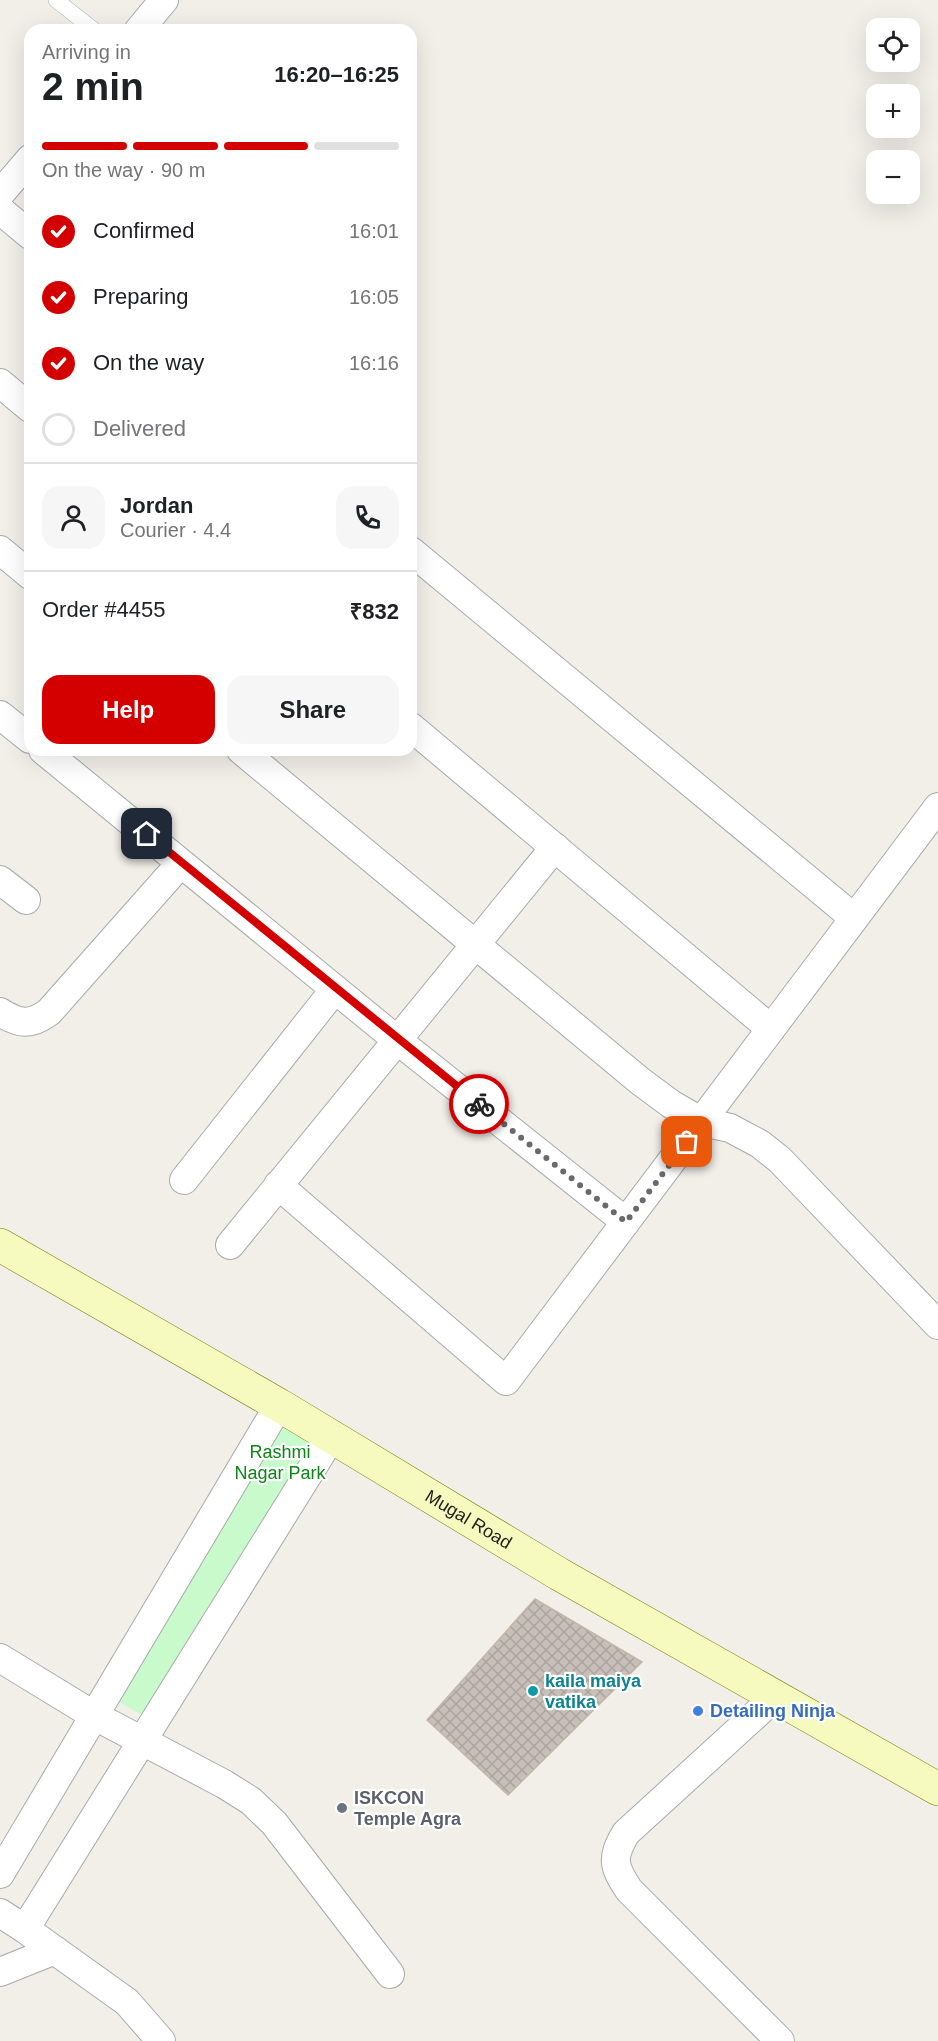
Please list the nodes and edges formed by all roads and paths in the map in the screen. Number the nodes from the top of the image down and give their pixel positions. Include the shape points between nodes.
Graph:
1 (56, 0) edge
2 (164, 0) edge
3 (86, 24) edge
4 (144, 24) edge
5 (24, 166) edge
6 (0, 194) edge
7 (0, 210) edge
8 (24, 230) edge
9 (0, 382) edge
10 (24, 403) edge
11 (0, 550) edge
12 (417, 556) edge
13 (24, 570) edge
14 (0, 714) edge
15 (417, 732) edge
16 (24, 734) edge
17 (50, 756) edge
18 (248, 756) edge
19 (938, 807) edge
20 (555, 847) junction
21 (181, 863) junction
22 (0, 880) edge
23 (26, 900) dead end
24 (854, 918) junction
25 (476, 944) junction
26 (335, 988) junction
27 (3, 1018) edge
28 (771, 1029) junction
29 (398, 1040) junction
30 (702, 1122) junction
31 (184, 1180) dead end
32 (278, 1185) junction
33 (626, 1222) junction
34 (0, 1245) edge
35 (230, 1245) dead end
36 (938, 1324) edge
37 (279, 1405) junction
38 (332, 1437) junction
39 (0, 1658) edge
40 (775, 1697) junction
41 (95, 1716) junction
42 (143, 1740) junction
43 (938, 1789) edge
44 (0, 1874) edge
45 (0, 1913) edge
46 (26, 1929) junction
47 (55, 1950) junction
48 (0, 1972) edge
49 (390, 1974) dead end
50 (161, 2041) edge
51 (780, 2041) edge

1 - 3 lane
2 - 4 street
5 - 6 street
7 - 8 street
9 - 10 street
11 - 13 street
12 - 24 street
14 - 16 street
15 - 20 street
17 - 21 street
18 - 25 street
19 - 24 street
20 - 25 street
20 - 28 street
21 - 26 street
21 - 27 street via 49,1012 36,1021
22 - 23 street
24 - 28 street
25 - 29 street
25 - 30 street via 640,1081
26 - 29 street
26 - 31 street
28 - 30 street
29 - 32 street
29 - 33 street
30 - 33 street
30 - 36 street via 730,1128 780,1160
32 - 33 street via 506,1381
32 - 35 street
34 - 37 street, Mugal Road
37 - 38 street, Mugal Road
37 - 41 street
38 - 40 street, Mugal Road via 559,1574
38 - 42 street
39 - 41 street
40 - 43 street, Mugal Road
40 - 51 street via 626,1833 615,1860 629,1890
41 - 42 street
41 - 44 street
42 - 46 street
42 - 49 street via 224,1784 263,1811
45 - 46 street
46 - 47 street
47 - 48 street
47 - 50 street via 127,2002

